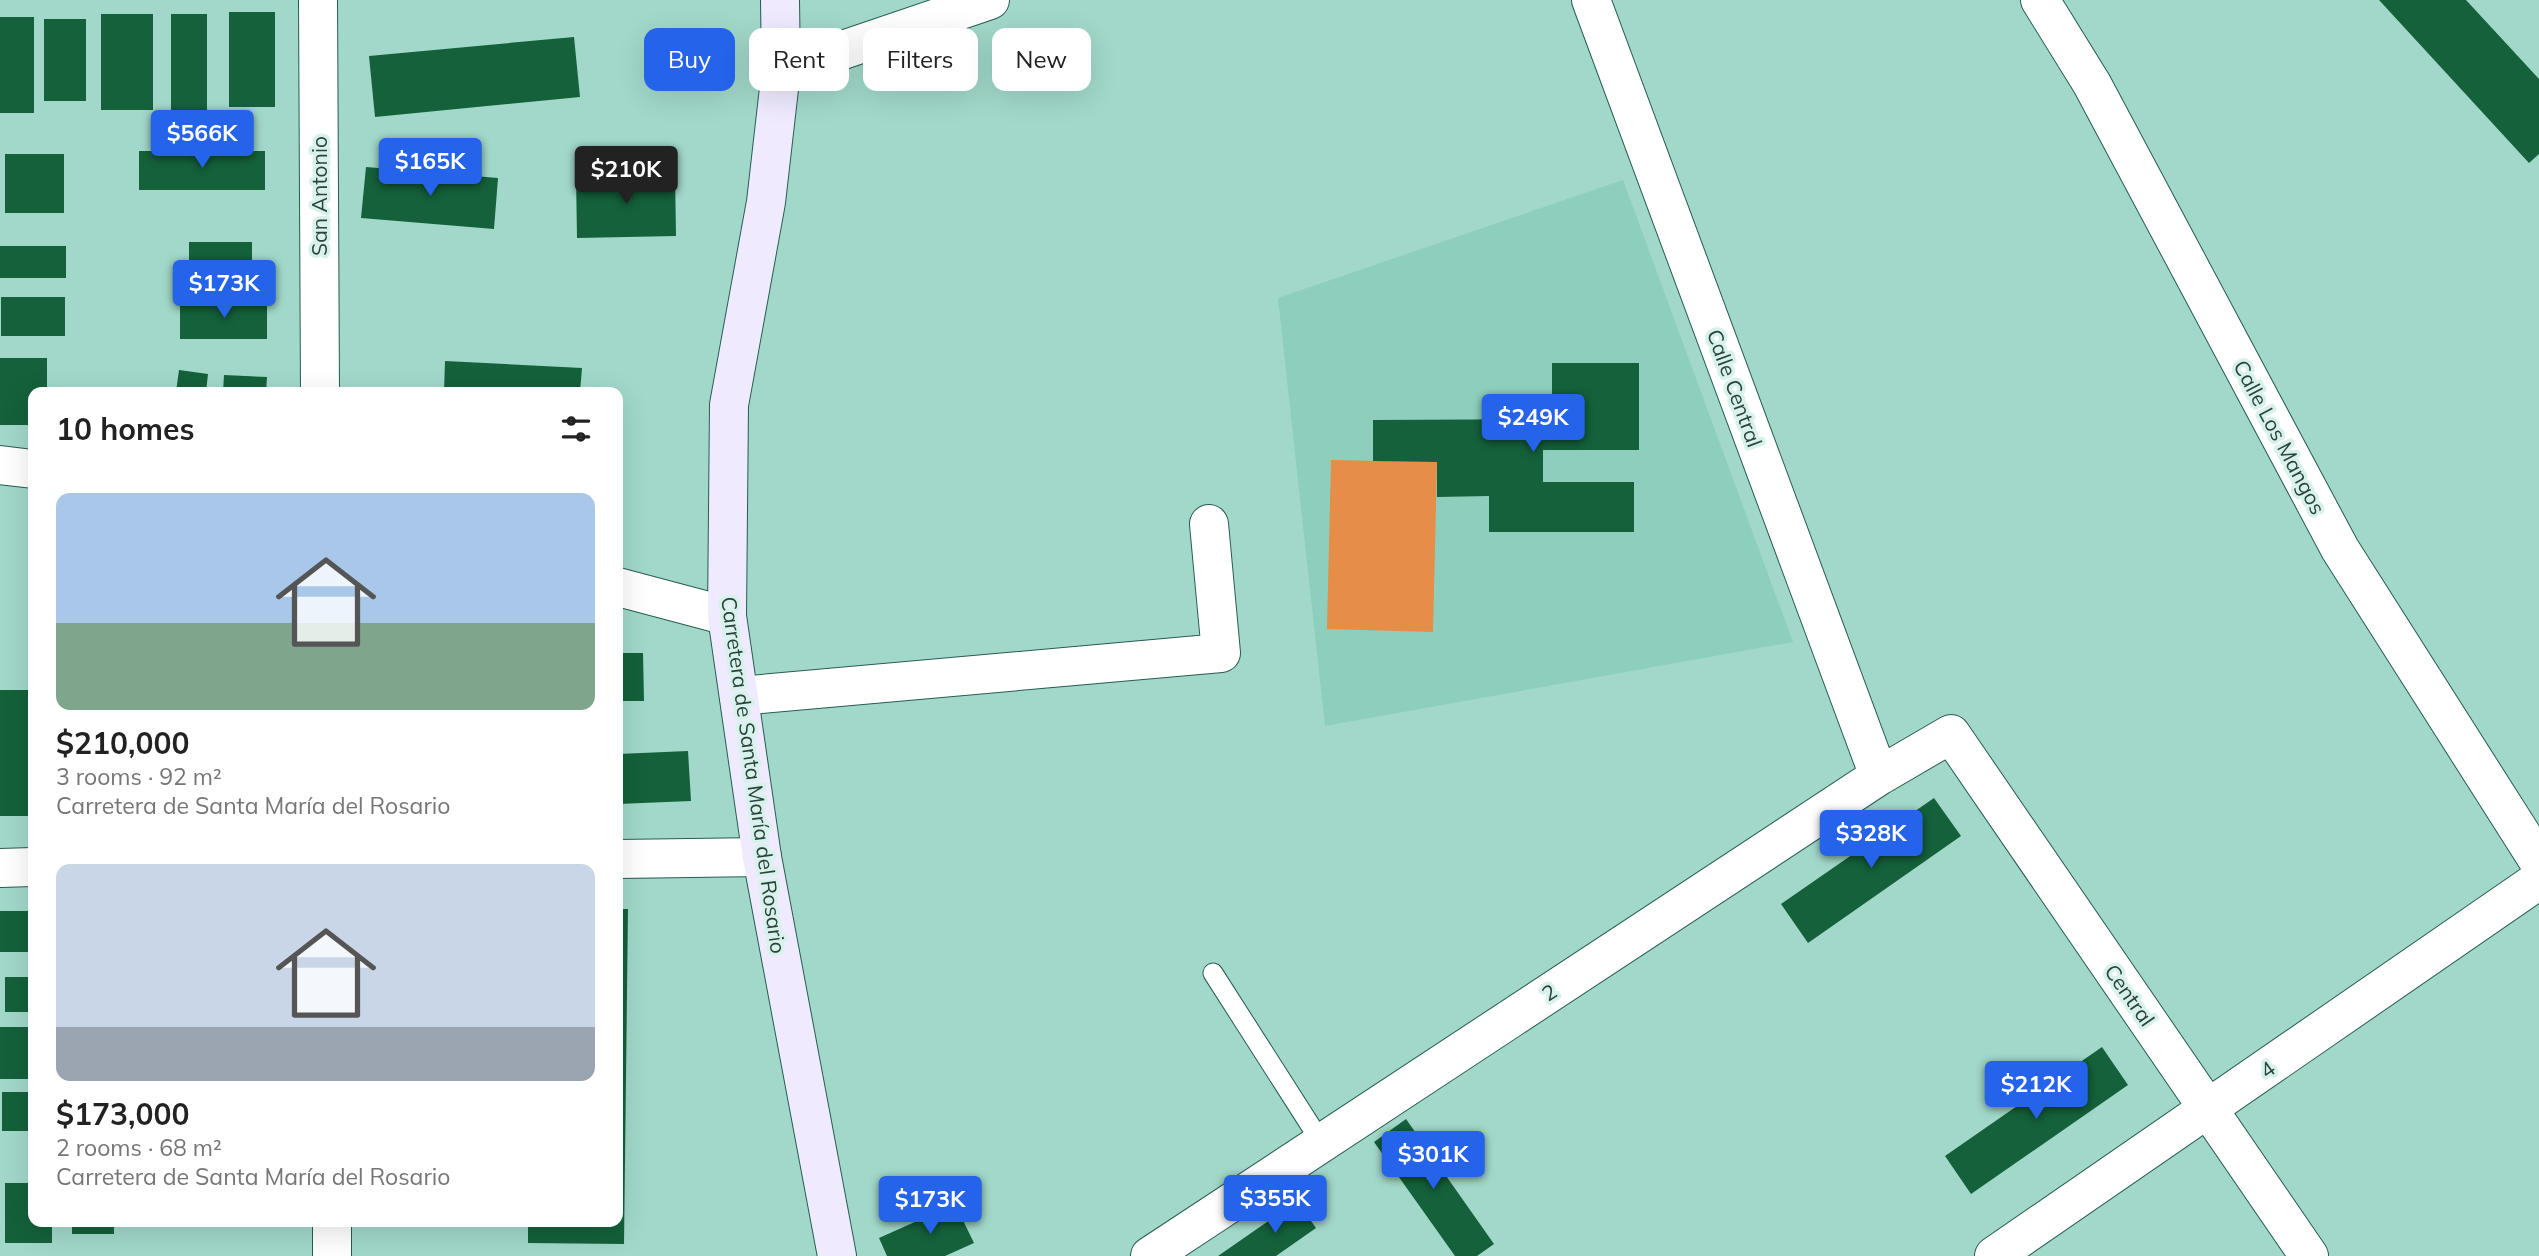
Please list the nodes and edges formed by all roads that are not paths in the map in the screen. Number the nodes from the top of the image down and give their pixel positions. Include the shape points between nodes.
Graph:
1 (318, 0) edge
2 (780, 0) edge
3 (990, 0) edge
4 (1591, 0) edge
5 (2040, 0) edge
6 (780, 28) edge
7 (849, 48) edge
8 (779, 91) edge
9 (320, 387) edge
10 (0, 465) edge
11 (28, 469) edge
12 (1209, 524) dead end
13 (623, 588) edge
14 (727, 616) junction
15 (739, 696) junction
16 (1951, 734) joint
17 (1879, 776) junction
18 (762, 857) junction
19 (623, 859) edge
20 (2539, 862) edge
21 (28, 867) edge
22 (0, 868) edge
23 (2539, 880) edge
24 (1213, 973) dead end
25 (2209, 1109) junction
26 (1321, 1142) junction
27 (332, 1227) edge
28 (332, 1256) edge
29 (836, 1256) edge
30 (1150, 1256) edge
31 (1994, 1256) edge
32 (2309, 1256) edge

1 - 9 street, San Antonio
2 - 6 main road, Carretera de Santa María del Rosario
3 - 7 street
4 - 17 street, Calle Central
5 - 20 street, Calle Los Mangos via 2092,84 2340,549
8 - 14 main road, Carretera de Santa María del Rosario via 766,202 729,405
10 - 11 street
12 - 15 street via 1221,653
13 - 14 street
14 - 15 main road, Carretera de Santa María del Rosario
15 - 18 main road, Carretera de Santa María del Rosario
16 - 17 street, 2
16 - 25 street, Central
17 - 26 street, 2
18 - 19 street
18 - 29 main road, Carretera de Santa María del Rosario
21 - 22 street
23 - 25 street, 4
24 - 26 lane
25 - 31 street, 4
25 - 32 street, Central
26 - 30 street, 2
27 - 28 street

